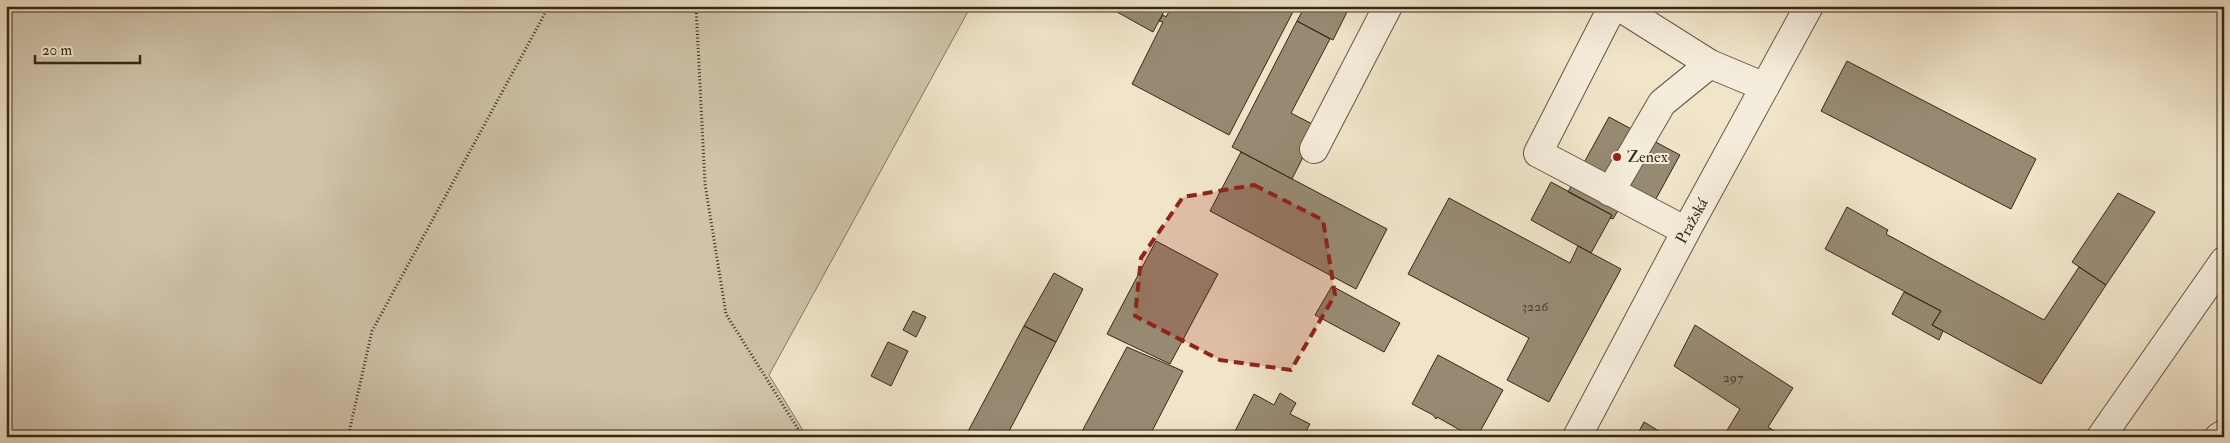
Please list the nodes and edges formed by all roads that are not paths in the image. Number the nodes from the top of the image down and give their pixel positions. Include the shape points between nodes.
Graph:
1 (1388, 6) edge
2 (1613, 6) edge
3 (1618, 6) edge
4 (1809, 6) edge
5 (1710, 64) junction
6 (1765, 87) junction
7 (1314, 150) dead end
8 (1610, 192) junction
9 (1686, 231) junction
10 (2224, 260) edge
11 (2224, 434) edge
12 (1577, 437) edge
13 (2101, 437) edge
14 (2218, 437) edge

1 - 7 street
2 - 8 street via 1538,153
3 - 5 street
4 - 6 street, Pražská
5 - 6 street
5 - 8 street via 1662,103
6 - 9 street, Pražská
8 - 9 street
9 - 12 street, Pražská
10 - 13 street
11 - 14 street

